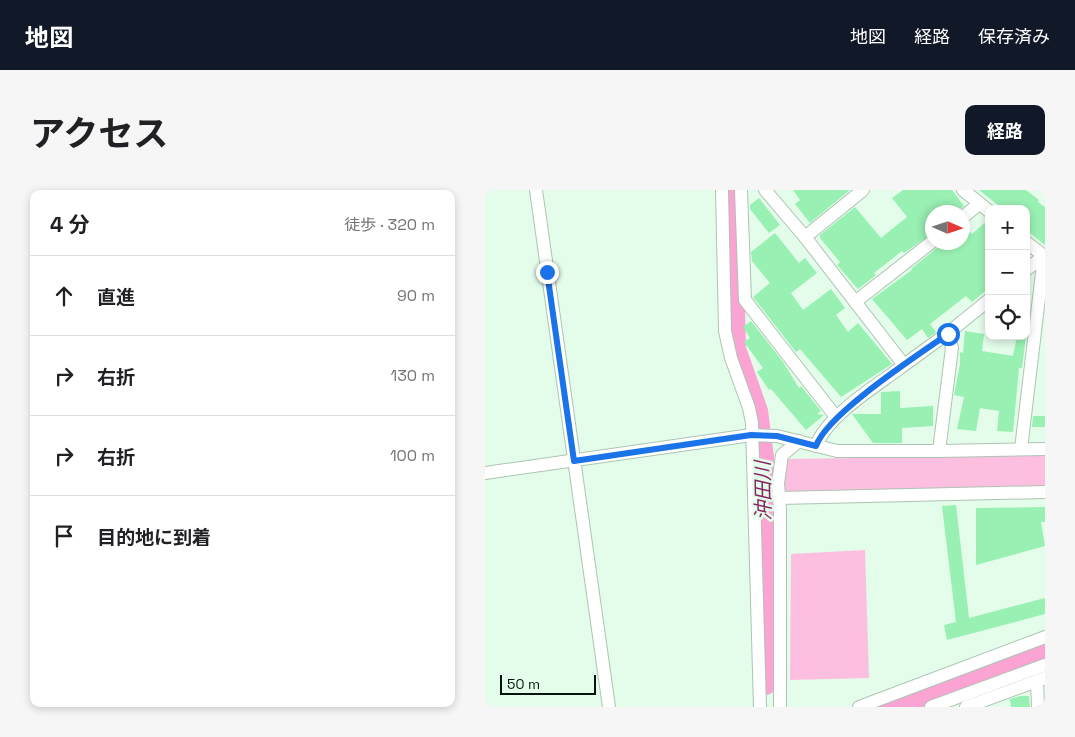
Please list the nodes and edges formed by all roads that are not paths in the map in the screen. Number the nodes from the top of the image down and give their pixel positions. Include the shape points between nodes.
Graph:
1 (536, 190) edge
2 (722, 190) edge
3 (741, 190) edge
4 (765, 190) edge
5 (863, 190) edge
6 (963, 190) edge
7 (984, 207) edge
8 (970, 214) edge
9 (805, 237) junction
10 (1030, 245) edge
11 (925, 247) edge
12 (1044, 256) junction
13 (1030, 267) edge
14 (855, 302) junction
15 (985, 303) edge
16 (948, 334) junction
17 (904, 366) junction
18 (837, 417) junction
19 (751, 435) junction
20 (799, 441) junction
21 (816, 446) junction
22 (1045, 449) edge
23 (1021, 450) junction
24 (939, 451) junction
25 (574, 461) junction
26 (485, 473) edge
27 (1045, 492) edge
28 (779, 498) junction
29 (1045, 637) edge
30 (1045, 665) edge
31 (1041, 679) edge
32 (760, 687) junction
33 (780, 689) junction
34 (609, 707) edge
35 (760, 707) edge
36 (780, 707) edge
37 (859, 707) edge
38 (931, 707) edge
39 (966, 707) edge
40 (1038, 707) edge

1 - 25 street
2 - 19 street via 725,331 749,408
3 - 18 street via 745,300
4 - 9 street
5 - 9 street
6 - 7 street
7 - 8 street
9 - 14 street
10 - 12 street
11 - 14 street
12 - 13 street
12 - 23 street
14 - 17 street
15 - 16 street
16 - 17 street
16 - 24 street via 952,348
17 - 18 street
18 - 21 street via 819,436
19 - 20 street
19 - 25 street
19 - 32 street
20 - 21 street
20 - 28 street via 783,455
21 - 24 street via 837,451
22 - 23 street
23 - 24 street
25 - 26 street
25 - 34 street
27 - 28 street
28 - 33 street
29 - 37 street
30 - 38 street
31 - 39 street
31 - 40 street
32 - 33 street
32 - 35 street
33 - 36 street

